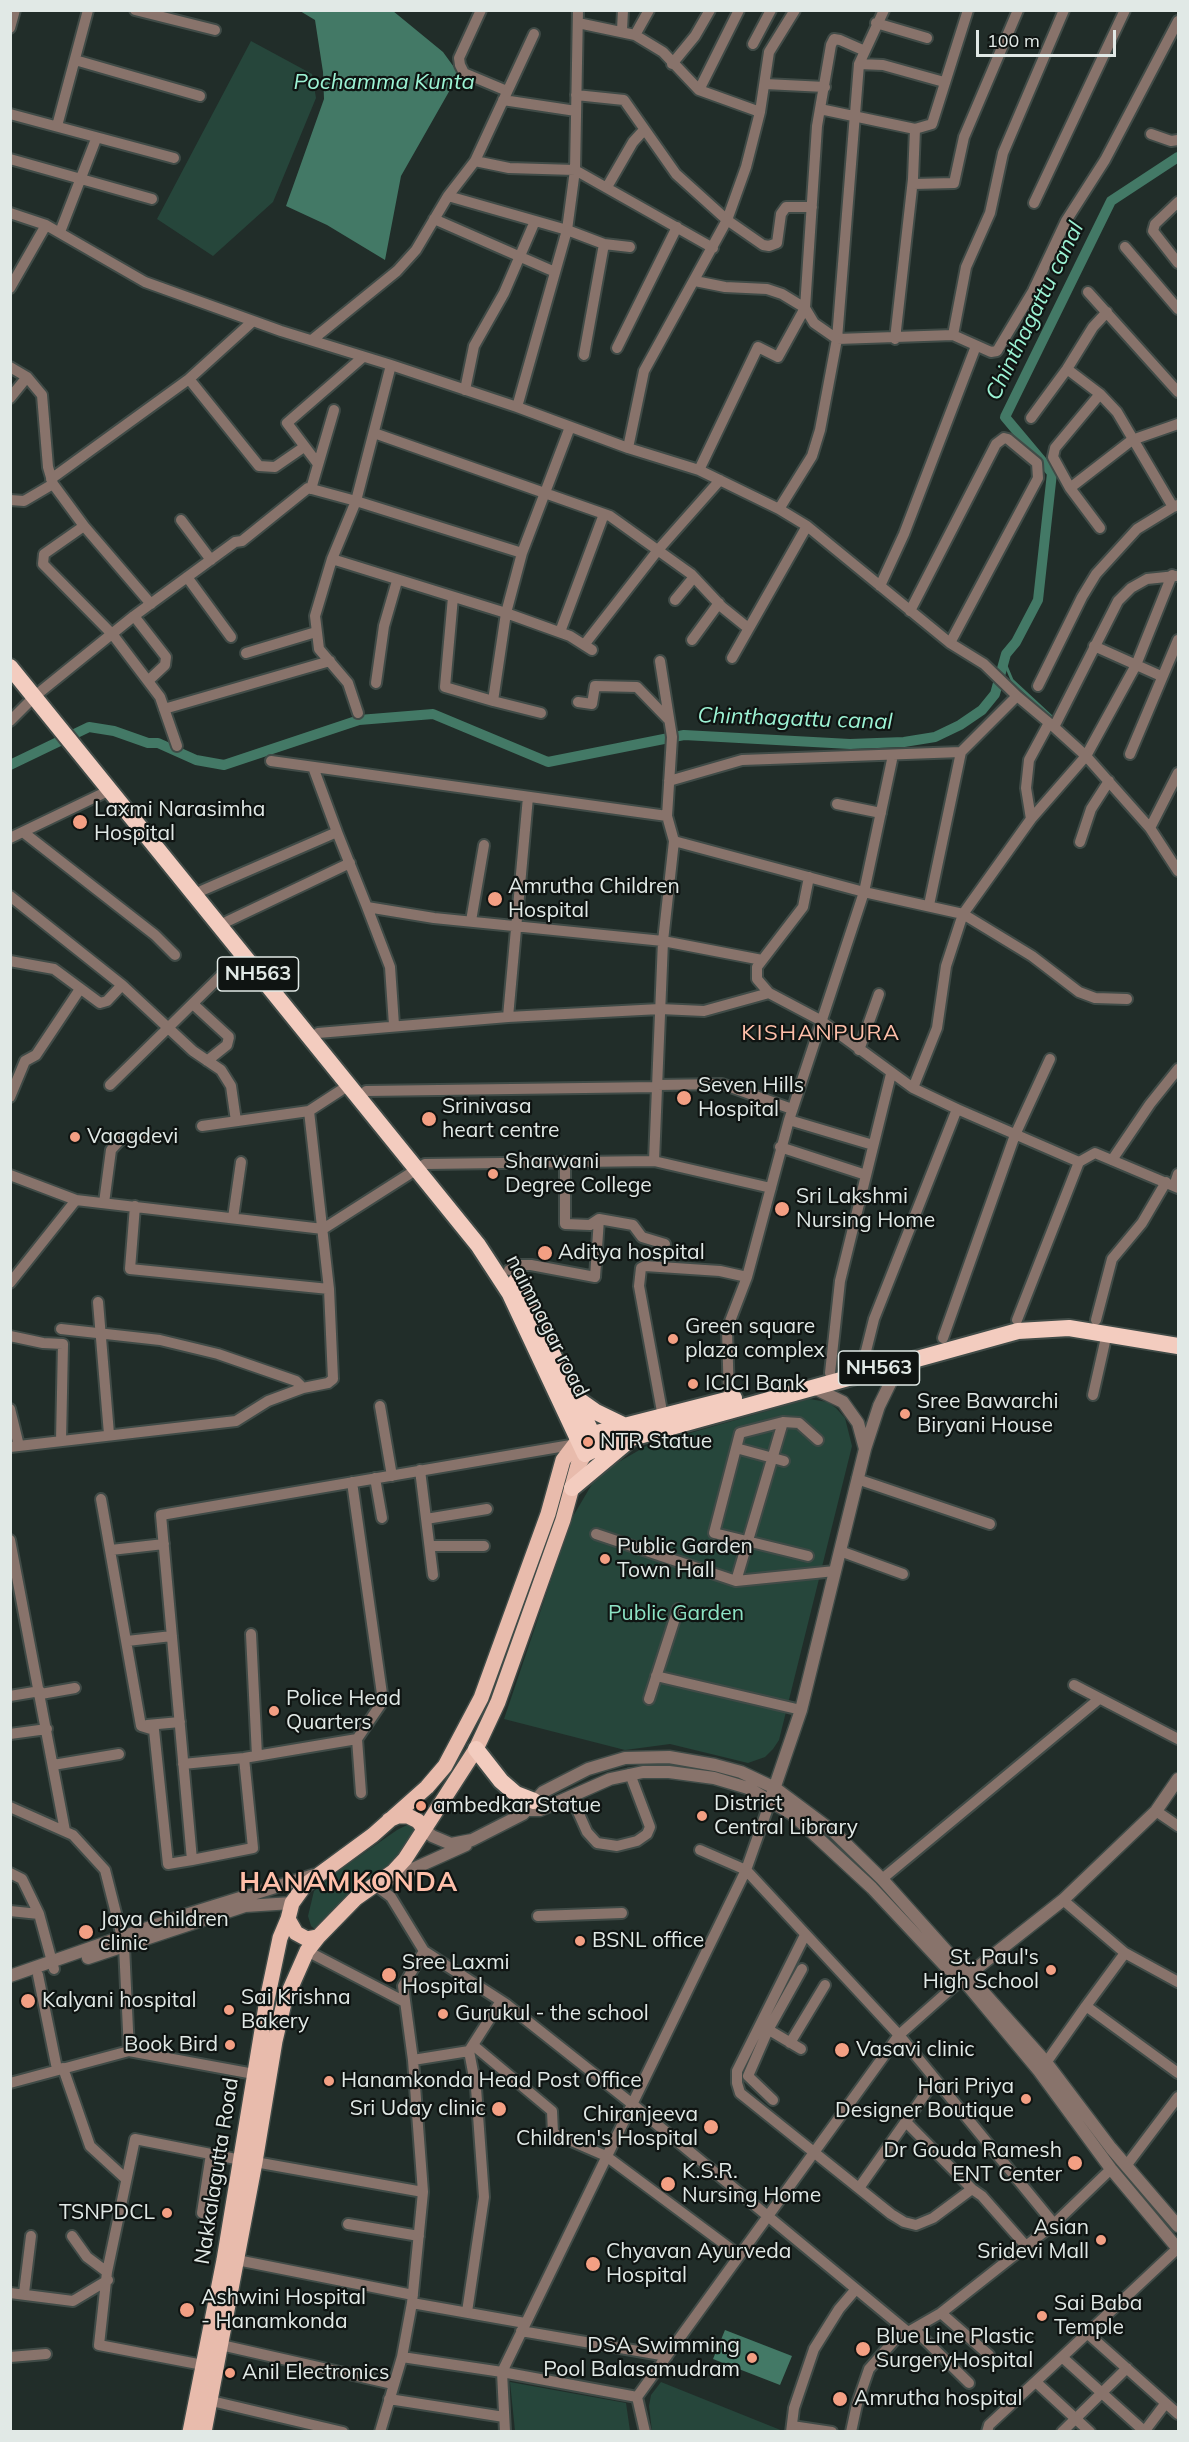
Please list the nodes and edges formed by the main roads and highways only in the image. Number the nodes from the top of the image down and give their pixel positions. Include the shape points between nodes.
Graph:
1 (10, 655) edge
2 (10, 667) edge
3 (38, 694) junction
4 (102, 775) junction
5 (422, 1167) junction
6 (1179, 1335) edge
7 (1179, 1346) edge
8 (576, 1398) junction
9 (628, 1432) junction
10 (586, 1443) junction
11 (572, 1488) junction
12 (476, 1749) junction
13 (531, 1806) road end
14 (389, 1820) junction
15 (424, 1829) junction
16 (288, 1919) junction
17 (318, 1937) junction
18 (248, 2161) junction
19 (204, 2399) junction
20 (190, 2432) edge
21 (204, 2432) edge

1 - 3 highway, NH563
2 - 3 highway, NH563
3 - 4 highway, NH563
4 - 5 highway, NH563 via 366,1091
4 - 5 highway, naimnagar road / NH563 via 242,955
5 - 8 highway, NH563 via 509,1270
5 - 10 highway, naimnagar road / NH563 via 510,1294
6 - 9 highway, NH563 via 1096,1320 1017,1320 663,1417
7 - 9 highway, NH563 via 1069,1328 1018,1331 814,1388
8 - 9 highway
8 - 10 highway, NH563
9 - 10 highway, NH563
9 - 11 highway
10 - 11 main road
10 - 14 main road via 563,1460 548,1514 481,1698 463,1736 427,1787
11 - 12 main road via 498,1702
12 - 13 highway via 501,1781
12 - 15 main road
14 - 15 main road via 408,1816
14 - 16 main road, Nakkalagutta Road via 356,1850 305,1885 292,1903
15 - 17 main road via 405,1859 356,1898
16 - 17 main road via 302,1938
16 - 18 main road, Nakkalagutta Road via 274,1965 254,2074
17 - 18 main road via 284,2003
18 - 19 main road via 237,2260 221,2345
18 - 19 main road, Nakkalagutta Road via 203,2365
19 - 20 main road, Nakkalagutta Road
19 - 21 main road

